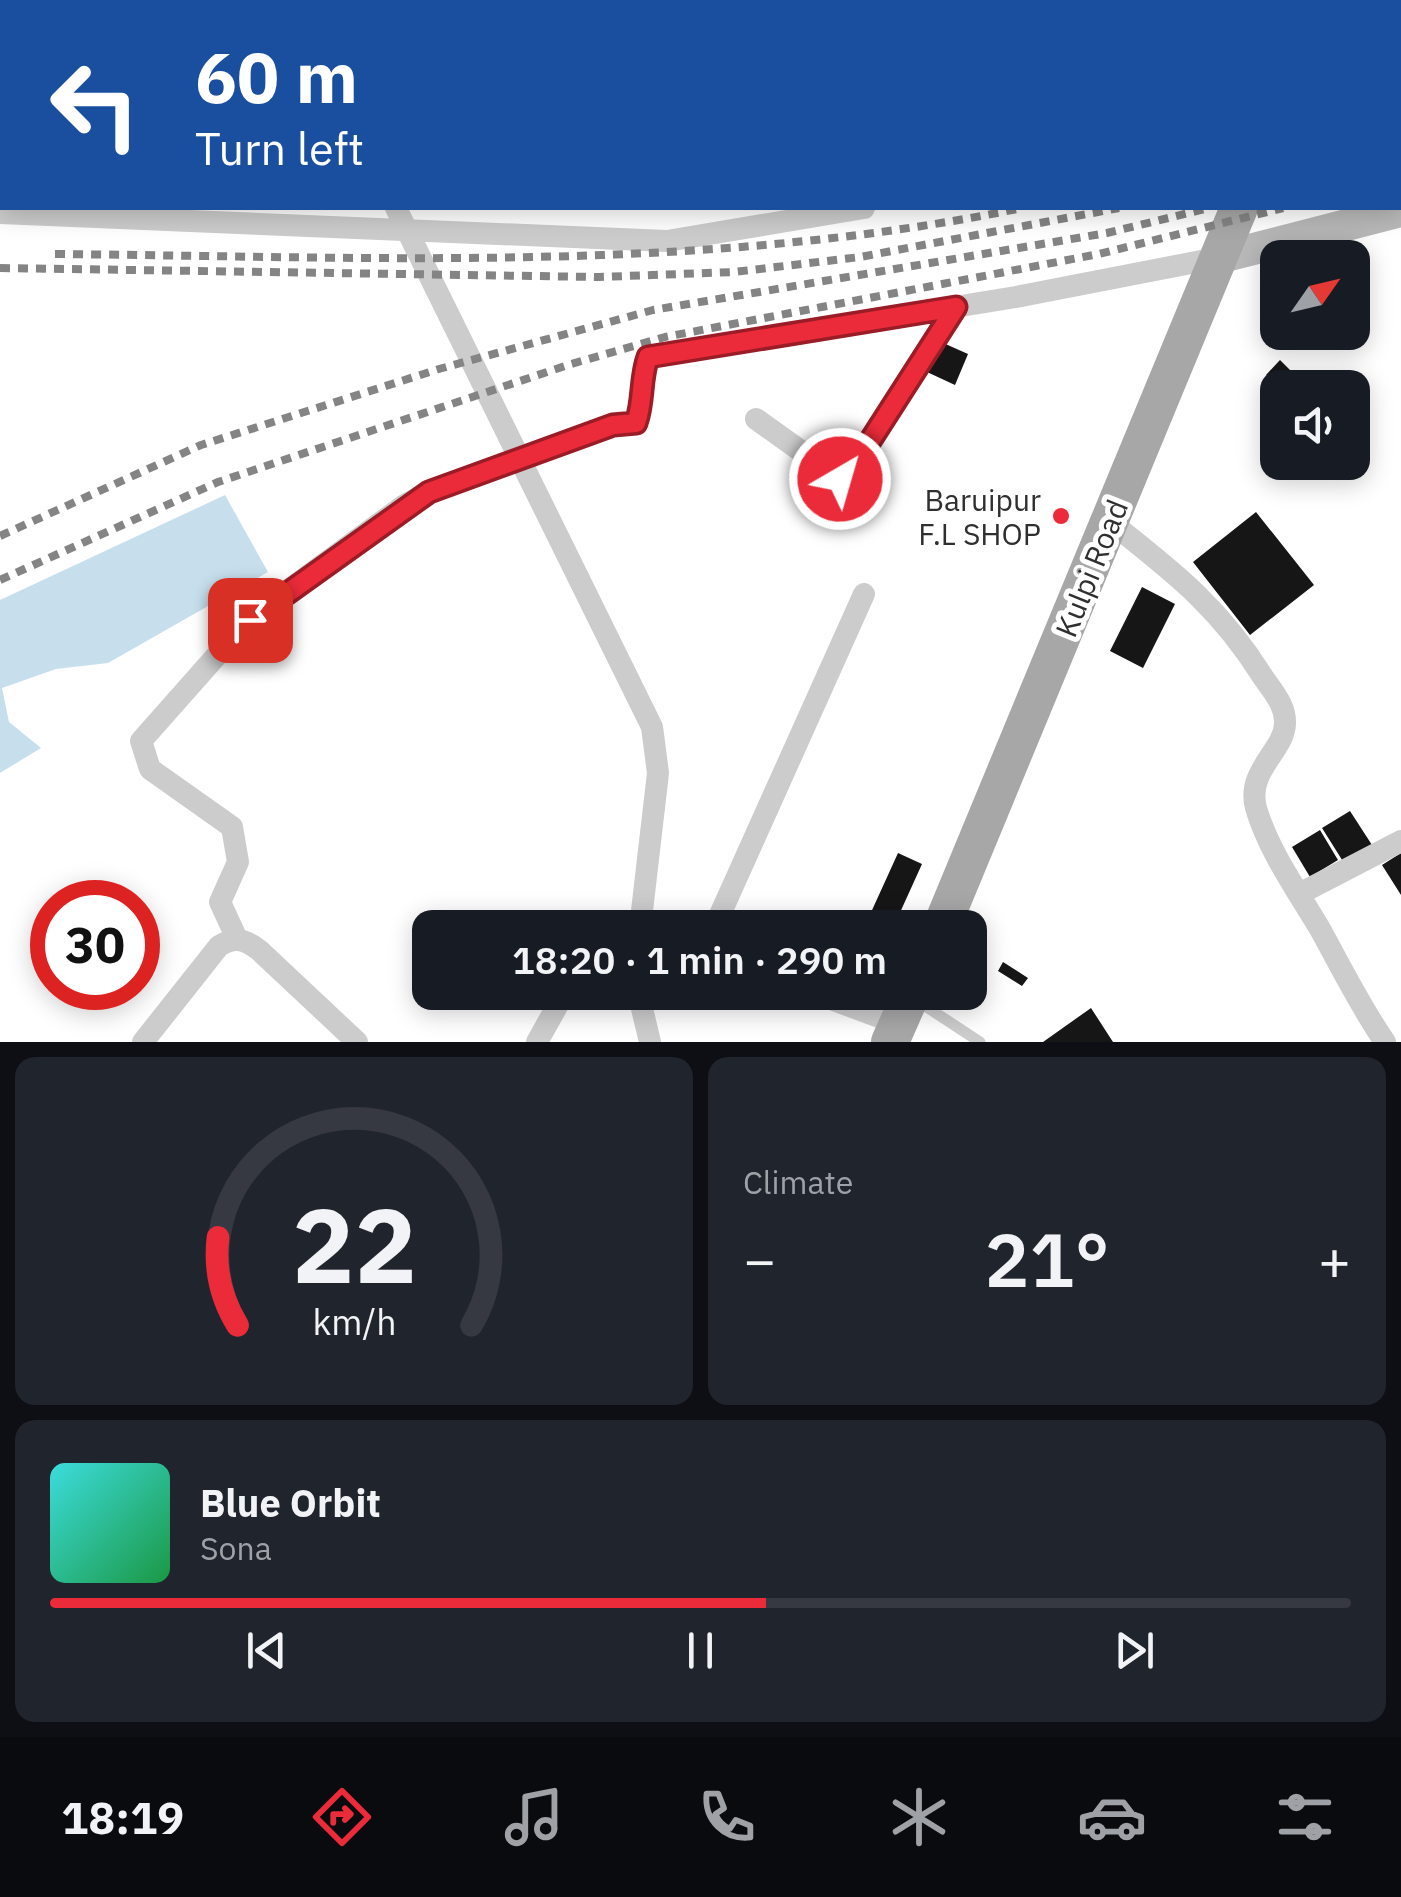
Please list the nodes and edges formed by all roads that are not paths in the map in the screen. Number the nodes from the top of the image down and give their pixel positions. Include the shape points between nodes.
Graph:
1 (397, 210) edge
2 (852, 210) edge
3 (1238, 210) edge
4 (1401, 211) edge
5 (0, 213) edge
6 (318, 217) edge
7 (1222, 257) junction
8 (956, 307) junction
9 (756, 419) dead end
10 (1108, 521) junction
11 (864, 594) dead end
12 (1401, 842) edge
13 (1299, 894) junction
14 (642, 910) edge
15 (722, 910) edge
16 (949, 910) edge
17 (237, 940) junction
18 (555, 1010) edge
19 (642, 1010) edge
20 (903, 1010) edge
21 (144, 1042) edge
22 (356, 1042) edge
23 (537, 1042) edge
24 (650, 1042) edge
25 (980, 1042) edge
26 (1384, 1042) edge

1 - 14 street via 652,727 658,773
2 - 6 street via 667,241
3 - 7 main road, Kulpi Road
4 - 7 main road
5 - 6 street
7 - 8 street
7 - 10 main road, Kulpi Road
8 - 9 street via 840,479
8 - 17 street via 648,357 636,423 613,425 429,492 250,620 142,741 150,769 232,828 238,862 220,902
10 - 13 street via 1197,592 1284,708 1286,729 1255,786 1256,806
10 - 16 main road, Kulpi Road
11 - 15 street
12 - 13 street
13 - 26 street
17 - 21 street via 219,946
17 - 22 street via 259,950
18 - 23 street
19 - 24 street
20 - 25 lane

